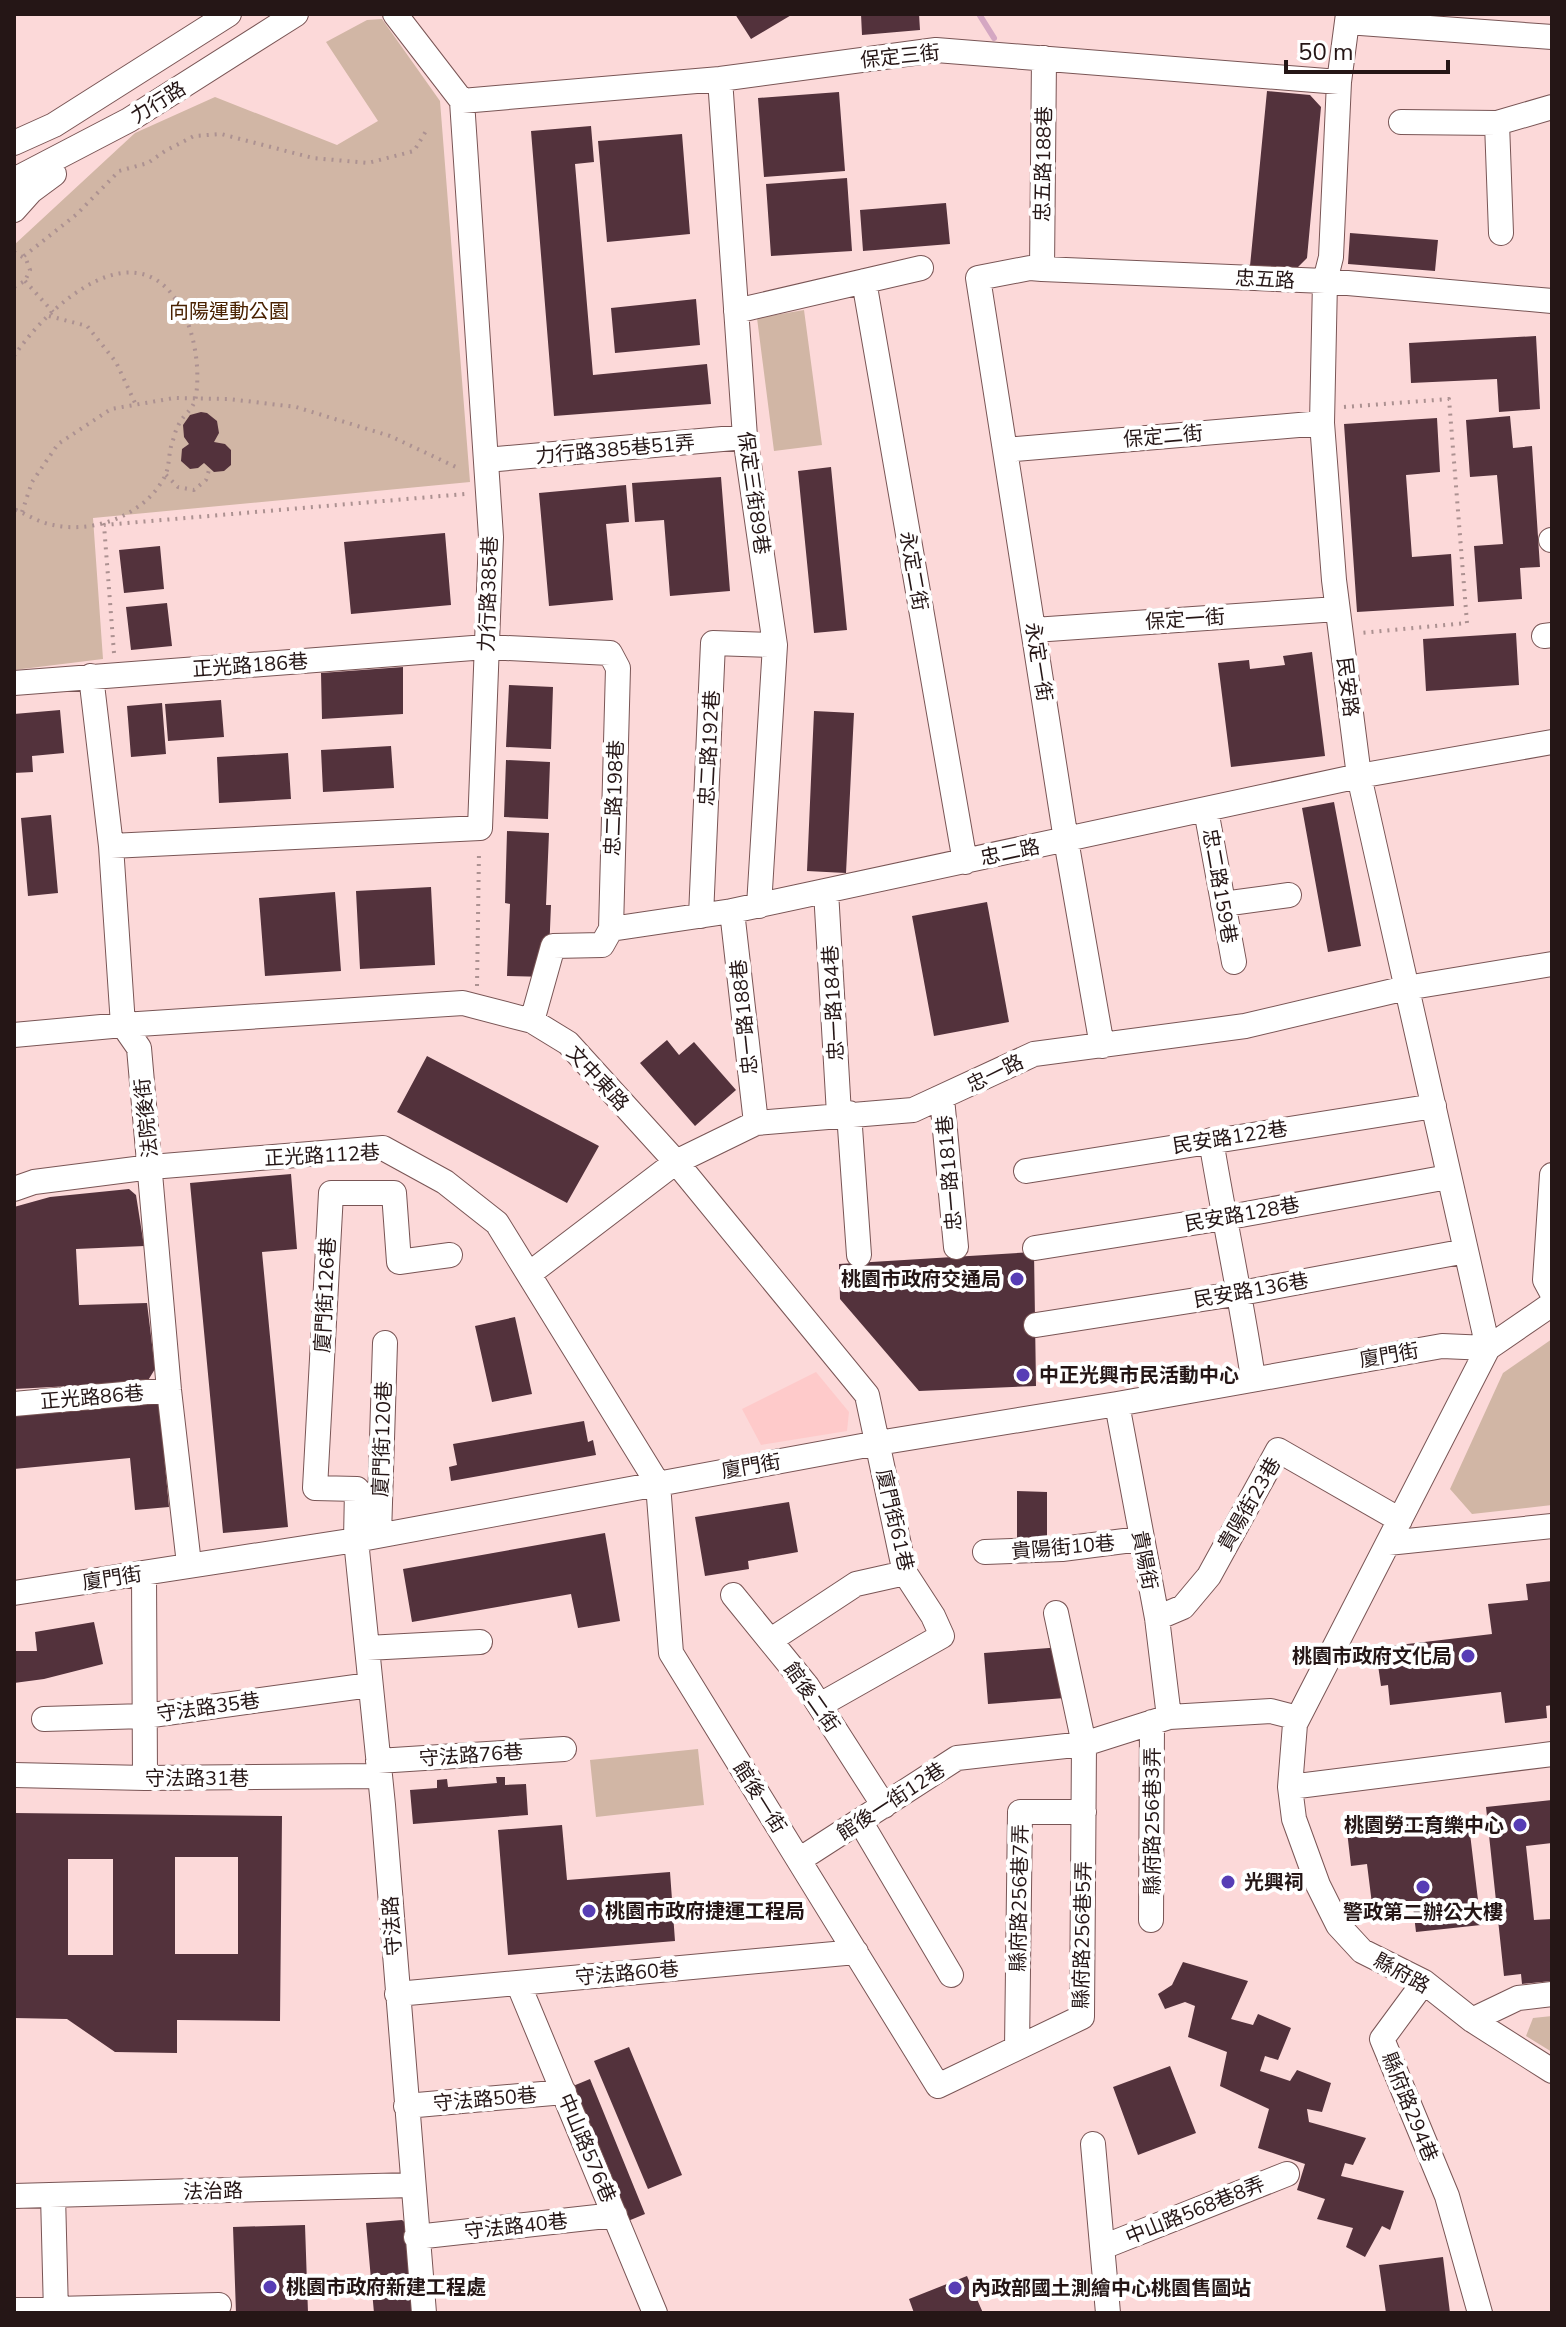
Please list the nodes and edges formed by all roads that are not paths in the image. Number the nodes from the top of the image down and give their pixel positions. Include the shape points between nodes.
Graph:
1 (229, 14) edge
2 (296, 14) edge
3 (395, 14) edge
4 (1348, 18) edge
5 (1552, 37) edge
6 (1044, 58) junction
7 (720, 79) junction
8 (1339, 82) junction
9 (462, 101) junction
10 (1552, 107) edge
11 (129, 120) junction
12 (1401, 122) dead end
13 (1497, 123) junction
14 (14, 143) edge
15 (14, 180) edge
16 (14, 210) edge
17 (1501, 233) dead end
18 (921, 268) dead end
19 (1042, 269) junction
20 (978, 278) joint
21 (864, 281) junction
22 (1325, 281) junction
23 (1552, 301) edge
24 (736, 311) junction
25 (1322, 416) junction
26 (745, 437) junction
27 (1005, 450) junction
28 (486, 460) junction
29 (1337, 609) junction
30 (1034, 630) junction
31 (775, 645) junction
32 (486, 647) junction
33 (618, 668) joint
34 (91, 676) junction
35 (14, 683) edge
36 (1552, 742) edge
37 (1359, 776) junction
38 (1206, 810) junction
39 (1066, 840) junction
40 (111, 846) junction
41 (965, 862) junction
42 (826, 891) junction
43 (1289, 895) dead end
44 (1223, 904) junction
45 (759, 906) junction
46 (732, 911) junction
47 (701, 916) junction
48 (611, 929) junction
49 (1234, 962) dead end
50 (1552, 964) edge
51 (1406, 988) junction
52 (532, 1021) junction
53 (123, 1025) junction
54 (14, 1035) edge
55 (1102, 1046) junction
56 (942, 1098) junction
57 (1434, 1106) junction
58 (844, 1114) junction
59 (756, 1123) junction
60 (1211, 1140) junction
61 (676, 1162) junction
62 (151, 1167) junction
63 (1026, 1171) dead end
64 (1552, 1175) edge
65 (1448, 1177) junction
66 (14, 1189) edge
67 (1224, 1218) junction
68 (956, 1247) dead end
69 (1035, 1248) dead end
70 (1466, 1251) junction
71 (450, 1255) dead end
72 (859, 1255) dead end
73 (529, 1274) junction
74 (1241, 1293) junction
75 (1552, 1293) edge
76 (1552, 1304) edge
77 (1036, 1325) dead end
78 (385, 1343) dead end
79 (1488, 1348) junction
80 (1253, 1378) junction
81 (169, 1390) junction
82 (14, 1404) edge
83 (1117, 1404) junction
84 (878, 1443) junction
85 (658, 1484) junction
86 (1400, 1520) junction
87 (1552, 1526) edge
88 (368, 1537) junction
89 (1140, 1539) junction
90 (1388, 1543) junction
91 (985, 1552) dead end
92 (189, 1564) junction
93 (144, 1573) junction
94 (905, 1573) junction
95 (14, 1593) edge
96 (733, 1595) dead end
97 (1056, 1613) dead end
98 (1157, 1618) junction
99 (771, 1640) junction
100 (480, 1642) dead end
101 (367, 1648) junction
102 (370, 1685) junction
103 (820, 1705) junction
104 (145, 1716) junction
105 (1298, 1718) junction
106 (44, 1719) dead end
107 (1160, 1720) junction
108 (1084, 1744) junction
109 (564, 1749) dead end
110 (1552, 1754) edge
111 (379, 1768) junction
112 (14, 1775) edge
113 (145, 1778) junction
114 (1290, 1787) junction
115 (884, 1806) junction
116 (1084, 1812) junction
117 (860, 1821) junction
118 (799, 1860) junction
119 (1151, 1920) dead end
120 (856, 1952) junction
121 (951, 1975) dead end
122 (1424, 1982) junction
123 (518, 1983) junction
124 (397, 1994) junction
125 (1552, 1994) edge
126 (1472, 2020) junction
127 (1017, 2048) junction
128 (1552, 2071) edge
129 (938, 2086) joint
130 (564, 2092) junction
131 (406, 2106) junction
132 (1093, 2144) dead end
133 (1287, 2174) dead end
134 (411, 2185) junction
135 (53, 2195) junction
136 (14, 2196) edge
137 (615, 2215) junction
138 (416, 2237) junction
139 (1103, 2247) junction
140 (219, 2305) dead end
141 (14, 2310) edge
142 (56, 2312) edge
143 (424, 2313) edge
144 (655, 2313) edge
145 (1108, 2313) edge
146 (1480, 2313) edge

1 - 14 street, 力行路 via 54,125
2 - 11 street, 力行路
3 - 9 street
4 - 5 street
4 - 8 street, 民安路
6 - 7 street, 保定三街 via 936,50
6 - 8 street, 保定三街
6 - 19 street, 忠五路188巷
7 - 9 street, 保定三街
7 - 24 street, 保定三街89巷
8 - 22 street, 民安路 via 1331,257
9 - 28 street, 力行路385巷
10 - 13 street
11 - 15 street, 力行路
11 - 16 street via 31,191
12 - 13 street
13 - 17 street
18 - 21 street
19 - 20 street, 忠五路
19 - 22 street, 忠五路
20 - 27 street, 永定一街
21 - 24 street
21 - 41 street, 永定二街
22 - 23 street, 忠五路
22 - 25 street, 民安路
24 - 26 street, 保定三街89巷
25 - 27 street, 保定二街
25 - 29 street, 民安路
26 - 28 street, 力行路385巷51弄
26 - 31 street, 保定三街89巷
27 - 30 street, 永定一街
28 - 32 street, 力行路385巷 via 491,537
29 - 30 street, 保定一街
29 - 37 street, 民安路
30 - 39 street, 永定一街
31 - 45 street, 保定三街89巷
31 - 47 street, 忠二路192巷 via 713,643
32 - 33 street, 正光路186巷 via 610,653
32 - 34 street, 正光路186巷
32 - 40 street, 力行路385巷 via 480,828
33 - 48 street, 忠二路198巷
34 - 35 street, 正光路186巷
34 - 40 street, 法院後街
36 - 37 street, 忠二路
37 - 38 street, 忠二路
37 - 51 street, 民安路
38 - 39 street, 忠二路
38 - 44 street, 忠二路159巷
39 - 41 street, 忠二路
39 - 55 street, 永定一街
40 - 53 street, 法院後街
41 - 42 street, 忠二路
42 - 45 street, 忠二路
42 - 58 street, 忠一路184巷
43 - 44 street
44 - 49 street, 忠二路159巷
45 - 46 street, 忠二路
46 - 47 street, 忠二路
46 - 59 street, 忠一路188巷
47 - 48 street, 忠二路
48 - 52 street, 忠二路 via 602,945 553,946
50 - 51 street, 忠一路
51 - 55 street, 忠一路 via 1245,1026
51 - 57 street, 民安路
52 - 53 street, 文中東路 via 463,1003
52 - 61 street, 文中東路 via 568,1043
53 - 54 street, 文中東路
53 - 62 street, 法院後街 via 139,1048
55 - 56 street, 忠一路 via 1034,1054
56 - 58 street, 忠一路 via 913,1110
56 - 68 street, 忠一路181巷
57 - 60 street, 民安路122巷
57 - 65 street, 民安路
58 - 59 street, 忠一路
58 - 72 street, 忠一路184巷
59 - 61 street, 忠一路
60 - 63 street, 民安路122巷
60 - 67 street
61 - 73 street, 忠一路
61 - 84 street, 文中東路 via 867,1395
62 - 66 street, 正光路112巷
62 - 73 street, 正光路112巷 via 383,1148 445,1182 497,1223
62 - 81 street, 法院後街
64 - 75 street via 1545,1280
65 - 67 street, 民安路128巷
65 - 70 street, 民安路
67 - 69 street, 民安路128巷
67 - 74 street
70 - 74 street, 民安路136巷
70 - 79 street, 民安路
71 - 88 street, 廈門街126巷 via 399,1262 394,1193 331,1193 315,1488 357,1489
73 - 85 street, 正光路112巷
74 - 77 street, 民安路136巷
74 - 80 street
76 - 79 street, 縣府路
78 - 88 street, 廈門街120巷
79 - 80 street, 廈門街 via 1442,1346
79 - 86 street, 縣府路
80 - 83 street, 廈門街
81 - 82 street, 正光路86巷
81 - 92 street, 法院後街
83 - 84 street, 廈門街
83 - 89 street, 貴陽街
84 - 85 street, 廈門街
84 - 94 street, 廈門街61巷
85 - 88 street, 廈門街
85 - 118 street, 館後一街 via 671,1653
86 - 90 street, 縣府路
86 - 98 street, 貴陽街23巷 via 1278,1450 1209,1576 1183,1607
87 - 90 street
88 - 92 street, 廈門街
88 - 101 street, 守法路
89 - 91 street, 貴陽街10巷
89 - 98 street, 貴陽街
90 - 105 street, 縣府路
92 - 93 street, 廈門街
93 - 95 street, 廈門街
93 - 104 street
94 - 99 street via 856,1584
94 - 103 street, 廈門街61巷 via 942,1636
96 - 99 street, 館後二街
97 - 108 street, 縣府路256巷5弄
98 - 107 street, 貴陽街
99 - 103 street, 館後二街
100 - 101 street
101 - 102 street, 守法路
102 - 104 street, 守法路35巷
102 - 111 street, 守法路
103 - 115 street, 館後二街
104 - 106 street, 守法路35巷
104 - 113 street
105 - 107 street, 館後一街12巷 via 1271,1711
105 - 114 street, 縣府路
107 - 108 street, 館後一街12巷
107 - 119 street, 縣府路256巷3弄
108 - 115 street, 館後一街12巷 via 957,1758
108 - 116 street, 縣府路256巷5弄
109 - 111 street, 守法路76巷
110 - 114 street
111 - 113 street, 守法路31巷
111 - 124 street, 守法路
112 - 113 street, 守法路31巷
114 - 122 street, 縣府路 via 1294,1819 1338,1925 1362,1951
115 - 117 street, 館後一街12巷
116 - 127 street, 縣府路256巷5弄 via 1082,2017
116 - 127 street, 縣府路256巷7弄 via 1020,1812
117 - 118 street, 館後一街12巷
117 - 121 street
118 - 120 street, 館後一街
120 - 123 street, 守法路60巷
120 - 129 street, 館後一街
122 - 126 street, 縣府路
122 - 146 street, 縣府路294巷 via 1382,2039 1447,2196
123 - 124 street, 守法路60巷
123 - 130 street, 中山路576巷
124 - 131 street, 守法路
125 - 126 street via 1518,1998
126 - 128 street, 縣府路
127 - 129 street, 縣府路256巷5弄
130 - 131 street, 守法路50巷
130 - 137 street, 中山路576巷
131 - 134 street, 守法路
132 - 139 street
133 - 139 street, 中山路568巷8弄
134 - 135 street, 法治路
134 - 138 street, 守法路
135 - 136 street, 法治路
135 - 142 street
137 - 138 street, 守法路40巷
137 - 144 street, 中山路576巷
138 - 143 street, 守法路
139 - 145 street
140 - 142 street
141 - 142 street

